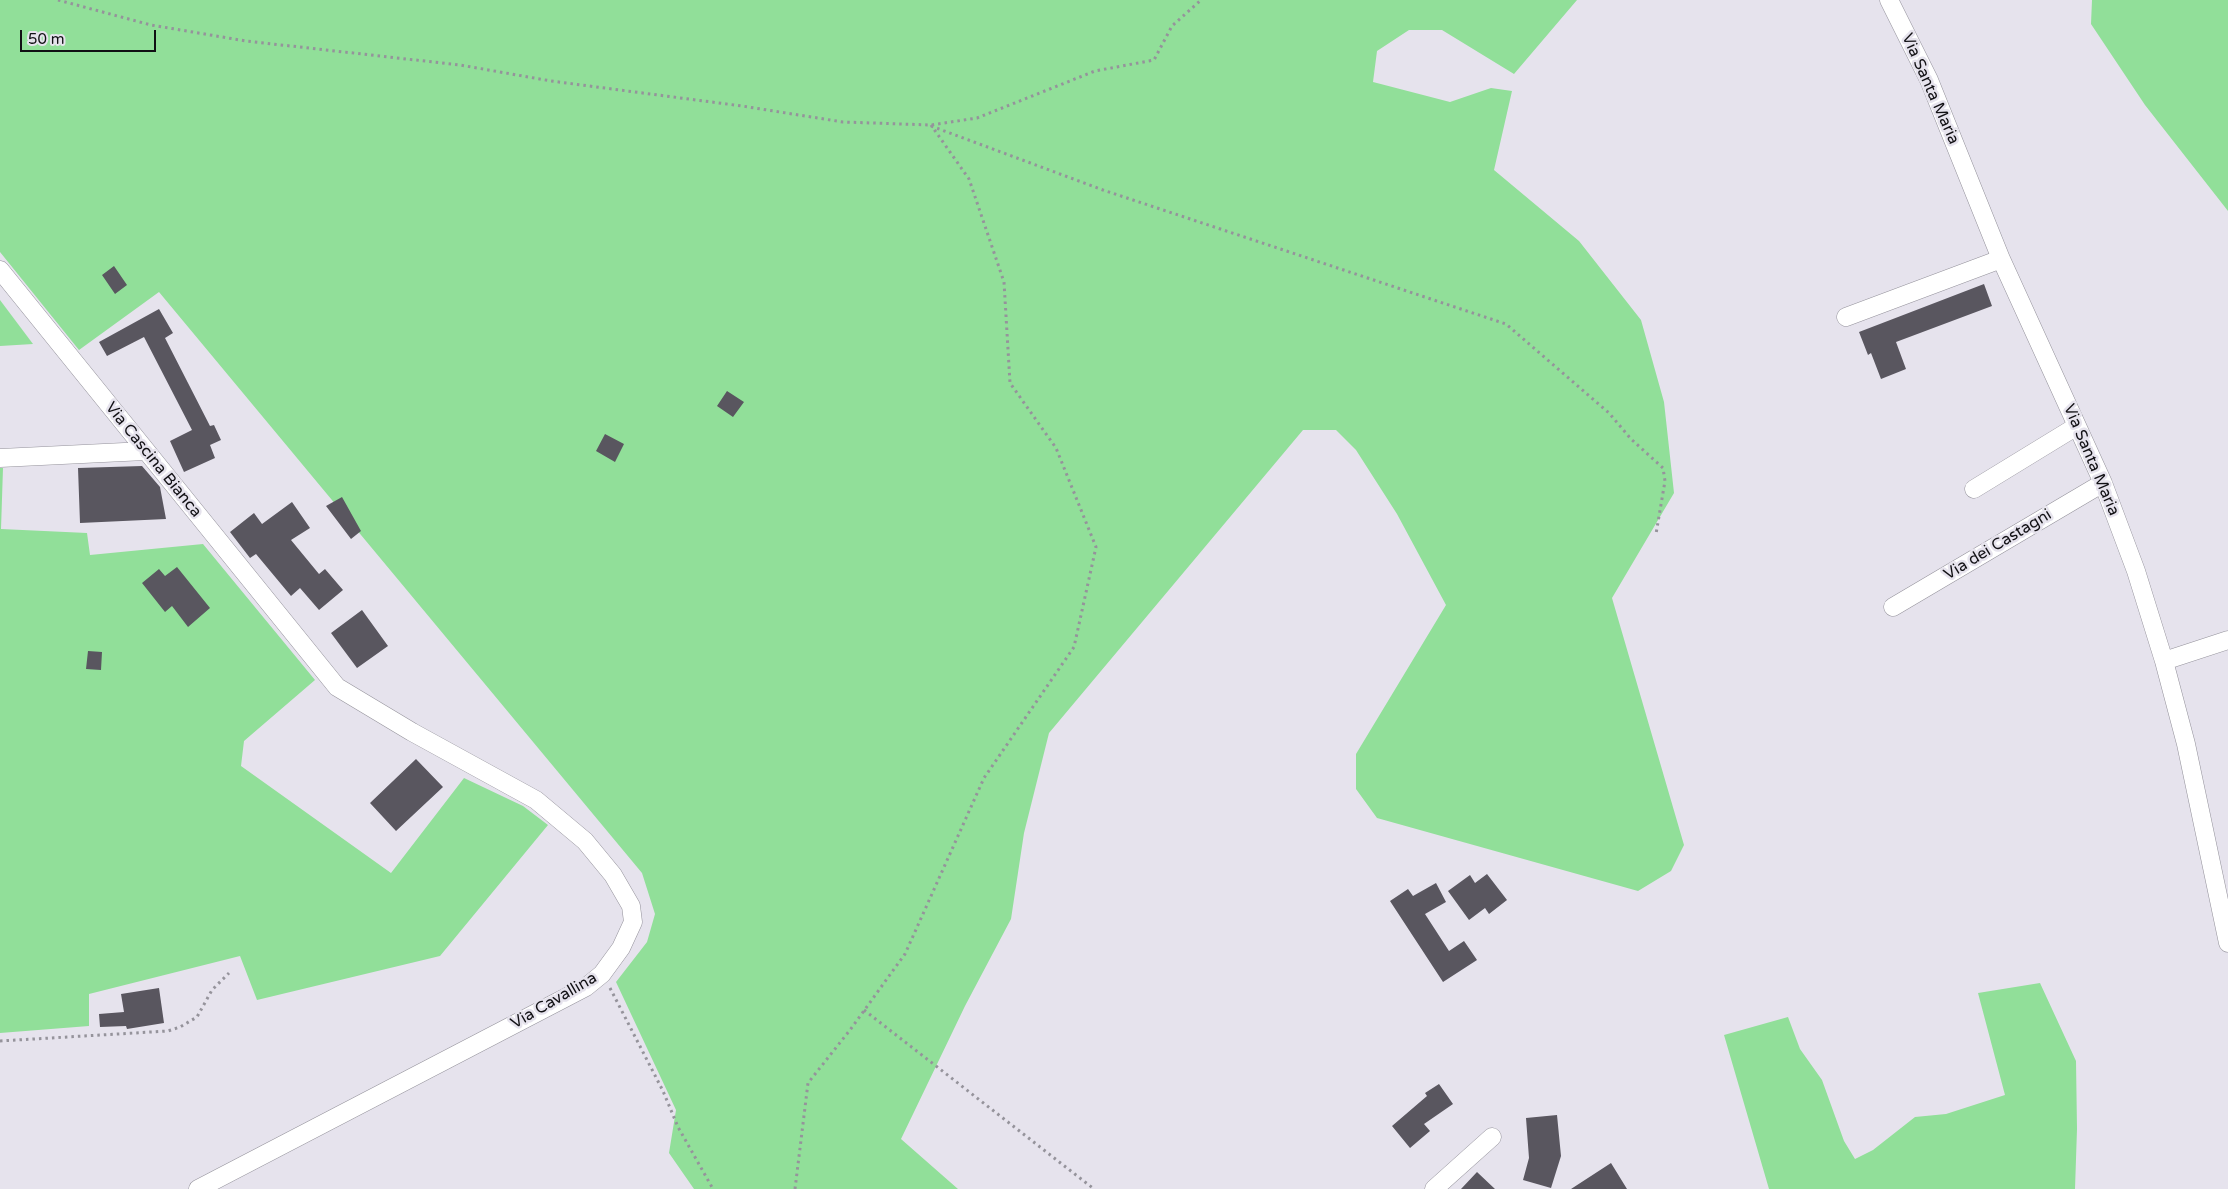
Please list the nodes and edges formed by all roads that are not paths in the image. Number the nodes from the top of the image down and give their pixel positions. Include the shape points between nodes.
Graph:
1 (1889, 0) edge
2 (2001, 259) junction
3 (0, 270) edge
4 (1846, 317) dead end
5 (2077, 426) junction
6 (145, 451) junction
7 (0, 458) edge
8 (2104, 483) junction
9 (1974, 489) dead end
10 (1893, 607) dead end
11 (2228, 640) edge
12 (307, 650) joint
13 (2164, 661) junction
14 (2228, 943) edge
15 (1492, 1137) dead end
16 (198, 1189) edge
17 (1434, 1189) edge

1 - 2 street, Via Santa Maria via 1929,80
2 - 4 street
2 - 5 street, Via Santa Maria
3 - 6 street, Via Cascina Bianca
5 - 8 street, Via Santa Maria
5 - 9 street
6 - 7 street
6 - 12 street, Via Cascina Bianca
8 - 10 street, Via dei Castagni
8 - 13 street, Via Santa Maria
11 - 13 street
12 - 16 street, Via Cavallina via 336,687 536,800 585,841 613,875 631,906 633,922 621,948 602,974 586,987
13 - 14 street, Via Santa Maria via 2186,744
15 - 17 street

